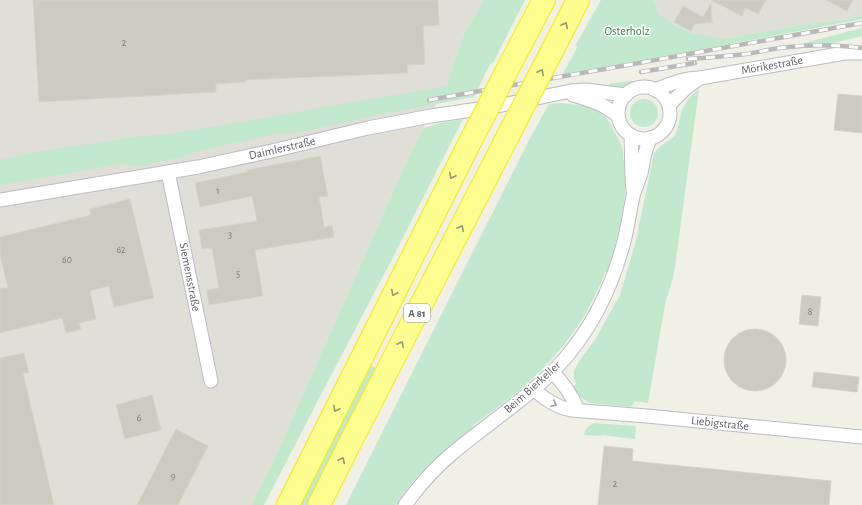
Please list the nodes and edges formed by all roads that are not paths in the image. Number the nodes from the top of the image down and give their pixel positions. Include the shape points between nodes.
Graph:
1 (544, 0) edge
2 (578, 0) edge
3 (862, 45) edge
4 (845, 53) junction
5 (862, 53) edge
6 (700, 78) junction
7 (655, 90) junction
8 (563, 93) junction
9 (626, 95) junction
10 (669, 105) junction
11 (618, 116) junction
12 (631, 135) junction
13 (650, 138) junction
14 (168, 172) junction
15 (633, 196) junction
16 (0, 200) edge
17 (552, 372) junction
18 (211, 382) dead end
19 (533, 390) junction
20 (578, 410) junction
21 (862, 437) edge
22 (288, 505) edge
23 (319, 505) edge
24 (405, 505) edge

1 -> 22 highway, A 81, bridge
23 -> 2 highway, A 81, bridge
3 - 4 street, Mörikestraße
4 - 5 street, Mörikestraße
4 - 6 street, Mörikestraße
6 - 7 street, Mörikestraße via 679,80
6 - 10 street, Mörikestraße
7 - 9 street via 637,88
7 - 10 street via 661,93
8 - 9 street, Daimlerstraße via 586,90
8 - 11 street, Daimlerstraße via 595,101
8 - 14 street, Daimlerstraße via 368,128
9 - 11 street via 621,101
10 - 13 street via 669,122 658,135
11 - 12 street via 622,127
12 - 13 street via 637,138
12 - 15 street, Beim Bierkeller
13 - 15 street, Beim Bierkeller
14 - 16 street, Daimlerstraße
14 - 18 street, Siemensstraße
15 - 17 street, Beim Bierkeller via 621,252 608,289 578,341
17 - 19 street, Beim Bierkeller
17 - 20 street via 570,394
19 -> 20 street, Liebigstraße via 554,404
19 - 24 street, Beim Bierkeller via 453,452 423,482
20 - 21 street, Liebigstraße

